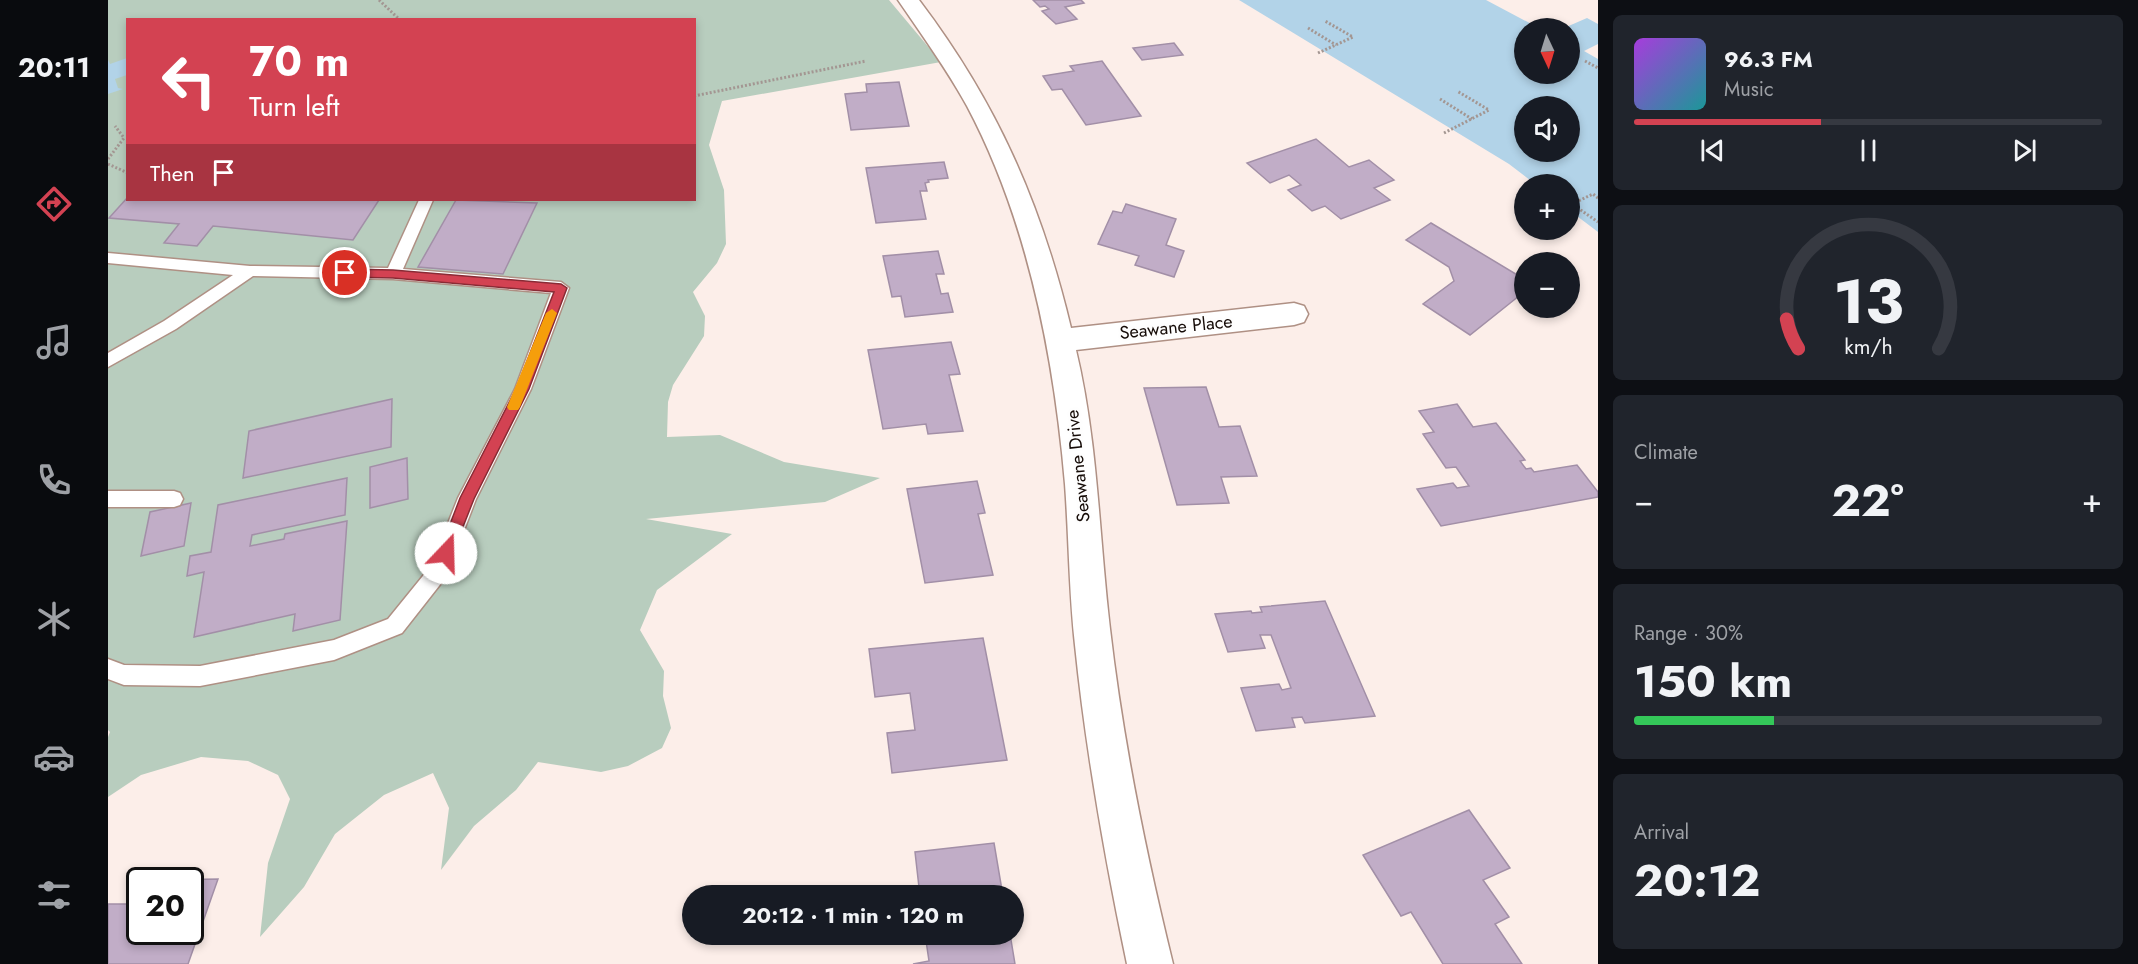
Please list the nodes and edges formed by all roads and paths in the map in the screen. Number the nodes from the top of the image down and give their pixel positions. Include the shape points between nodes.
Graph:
1 (379, 0) edge
2 (908, 0) edge
3 (398, 18) edge
4 (1325, 21) dead end
5 (1308, 28) dead end
6 (1336, 45) junction
7 (1318, 53) dead end
8 (866, 61) dead end
9 (1585, 61) dead end
10 (1597, 66) edge
11 (1457, 90) dead end
12 (696, 96) edge
13 (1440, 99) dead end
14 (1472, 119) junction
15 (115, 126) dead end
16 (1444, 133) dead end
17 (108, 162) edge
18 (126, 171) edge
19 (1598, 198) edge
20 (1580, 199) edge
21 (426, 201) edge
22 (1580, 210) edge
23 (1598, 222) edge
24 (108, 258) edge
25 (250, 271) junction
26 (393, 274) junction
27 (1294, 314) dead end
28 (1058, 340) junction
29 (108, 361) edge
30 (108, 499) edge
31 (174, 499) dead end
32 (108, 669) edge
33 (1150, 964) edge

1 - 3 path
2 - 28 street, Seawane Drive via 931,27 996,144 1030,229
4 - 6 path via 1353,37
5 - 6 path
6 - 7 path
8 - 12 path
9 - 10 path
11 - 14 path via 1489,110
13 - 14 path
14 - 16 path
15 - 17 path via 124,138
17 - 18 path
19 - 20 path via 1593,194
21 - 26 lane
22 - 23 path
24 - 25 lane
25 - 26 lane
25 - 29 lane
26 - 32 lane via 561,288 523,389 467,498 439,571 395,626 334,650 200,676 124,675
27 - 28 street, Seawane Place
28 - 33 street, Seawane Drive via 1067,370 1081,482 1094,648 1131,886
30 - 31 lane

